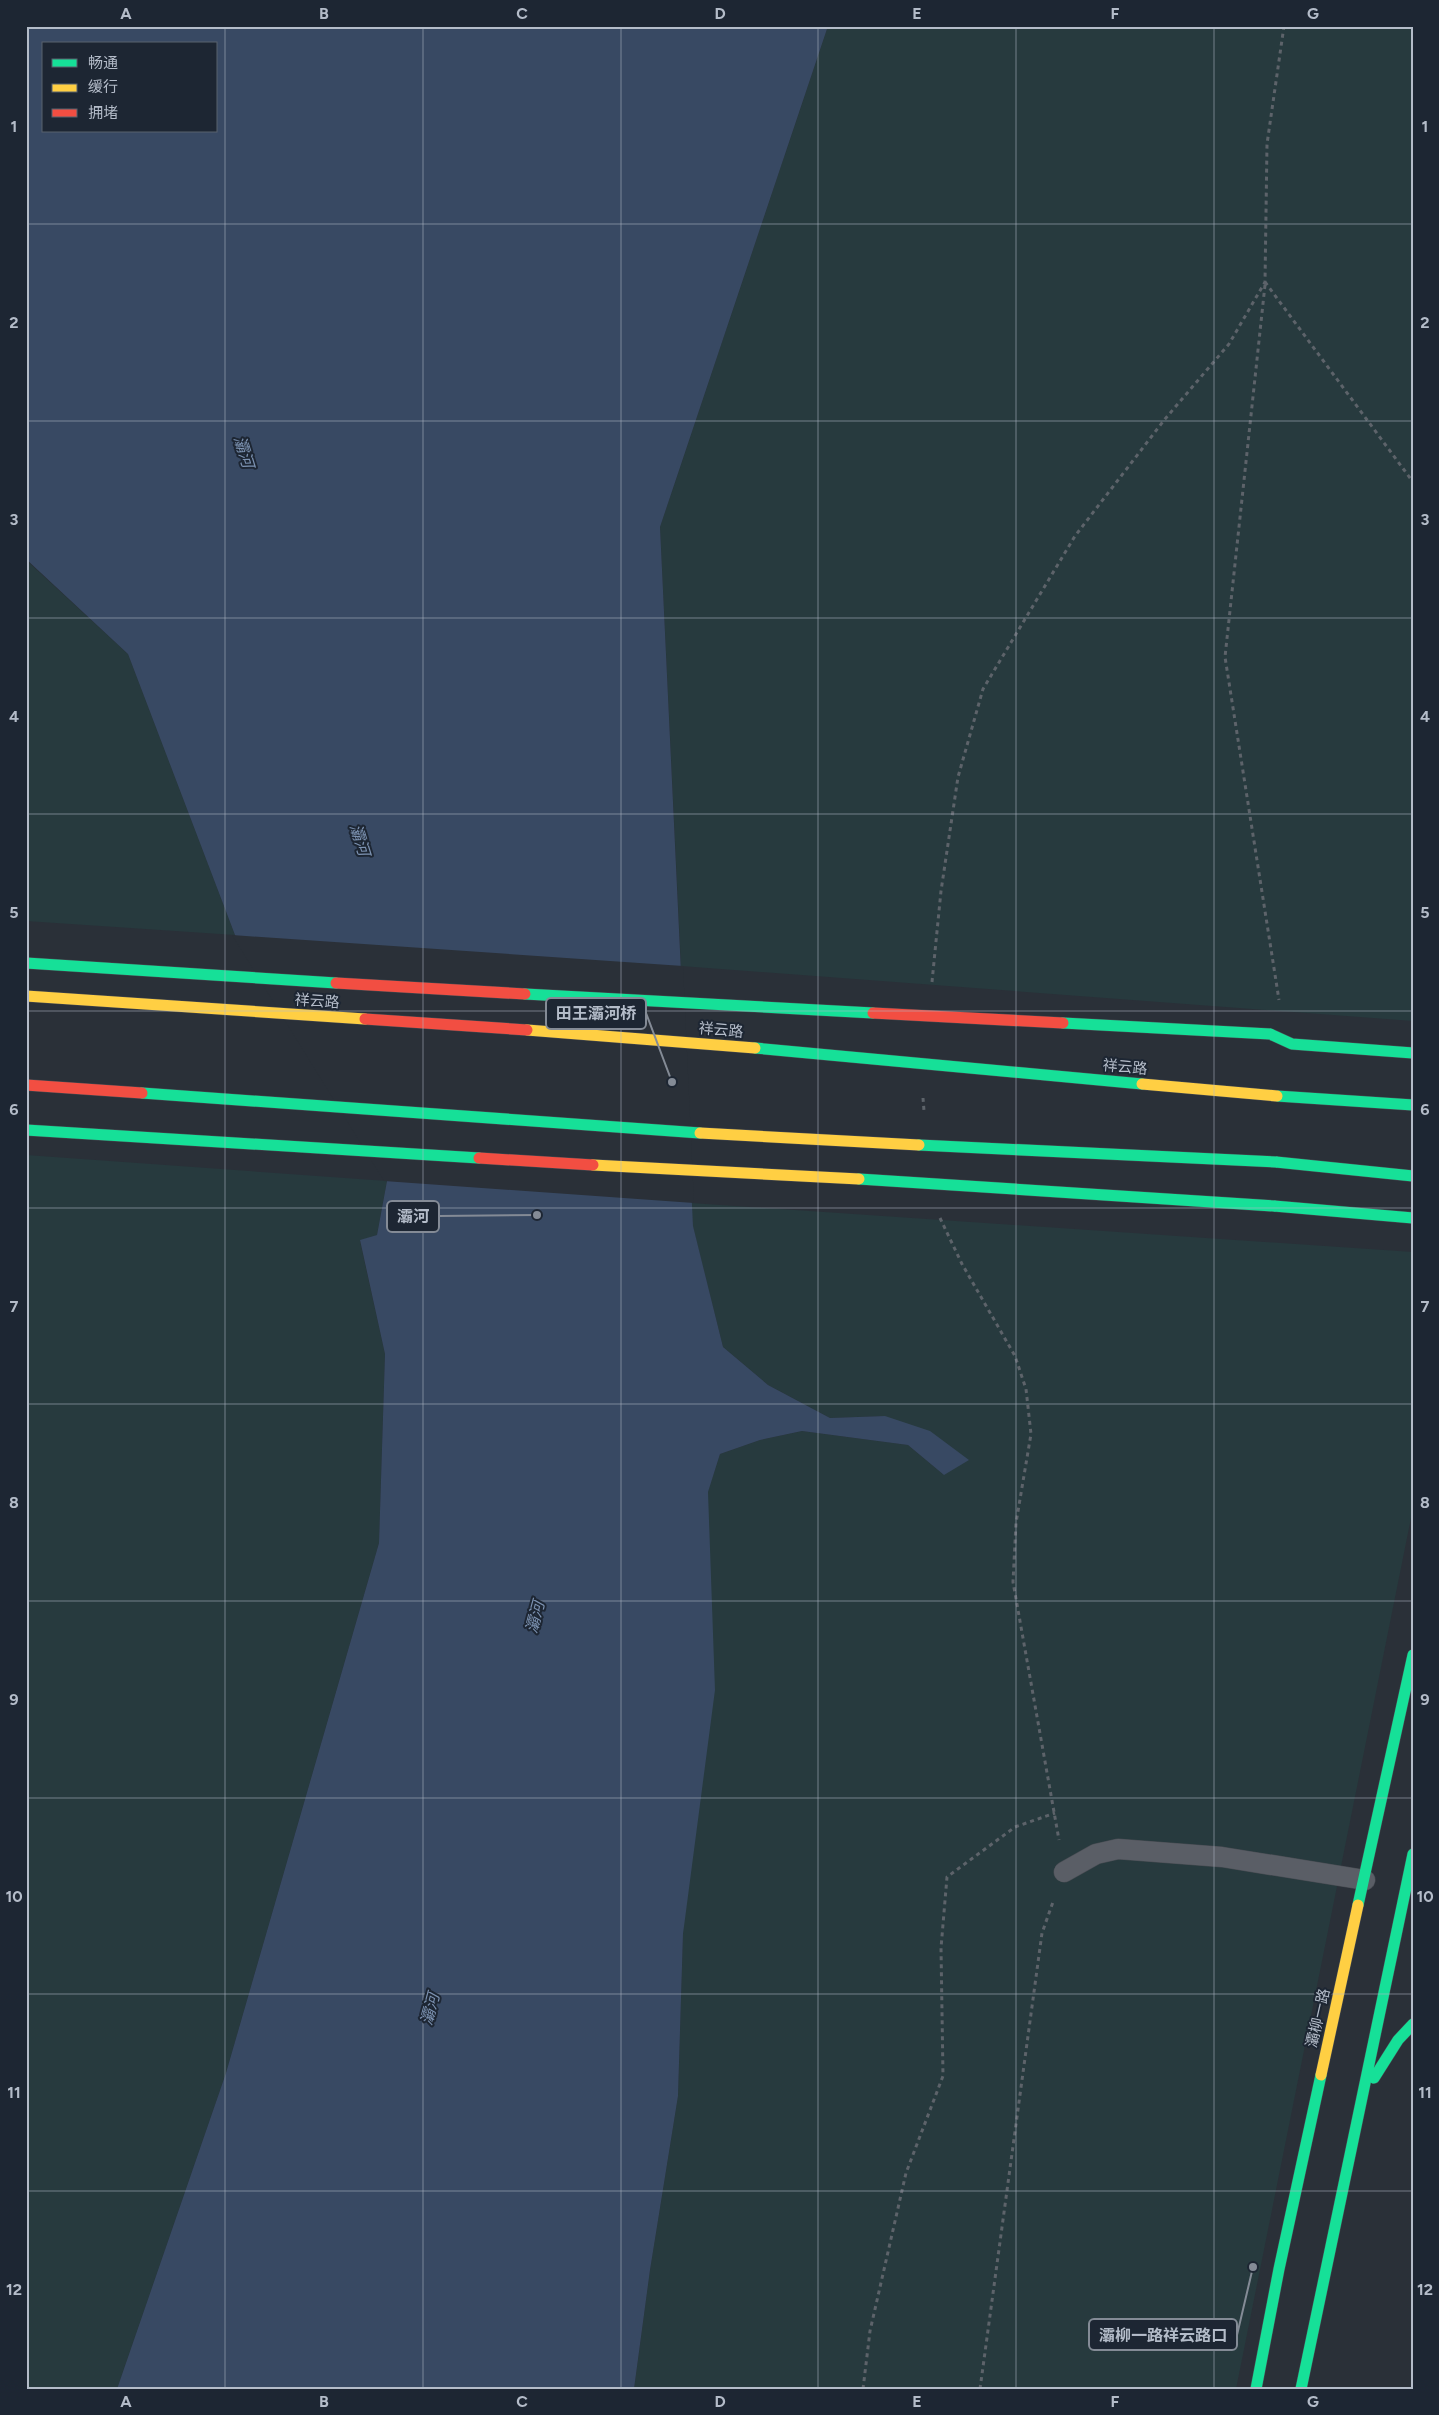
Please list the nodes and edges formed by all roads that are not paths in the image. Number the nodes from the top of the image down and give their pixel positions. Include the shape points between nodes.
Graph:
1 (26, 963) edge
2 (26, 996) edge
3 (1413, 1053) edge
4 (26, 1085) edge
5 (1413, 1105) edge
6 (26, 1130) edge
7 (1413, 1176) edge
8 (1413, 1218) edge
9 (1413, 1655) edge
10 (1413, 1854) edge
11 (1064, 1872) dead end
12 (1365, 1880) junction
13 (1413, 2024) edge
14 (1361, 2107) junction
15 (1256, 2389) edge
16 (1301, 2389) edge

1 - 3 main road, bridge via 208,976 1270,1034 1292,1044
2 - 5 main road, 祥云路, bridge via 620,1036 1278,1096
4 - 7 main road, bridge via 738,1136 1276,1162
6 - 8 main road, bridge via 1063,1190
9 - 12 main road, 灞柳一路
10 - 14 main road
11 - 12 lane via 1096,1854 1118,1849 1222,1857
12 - 15 main road, 灞柳一路 via 1279,2269
13 - 14 main road via 1379,2066
14 - 16 main road

